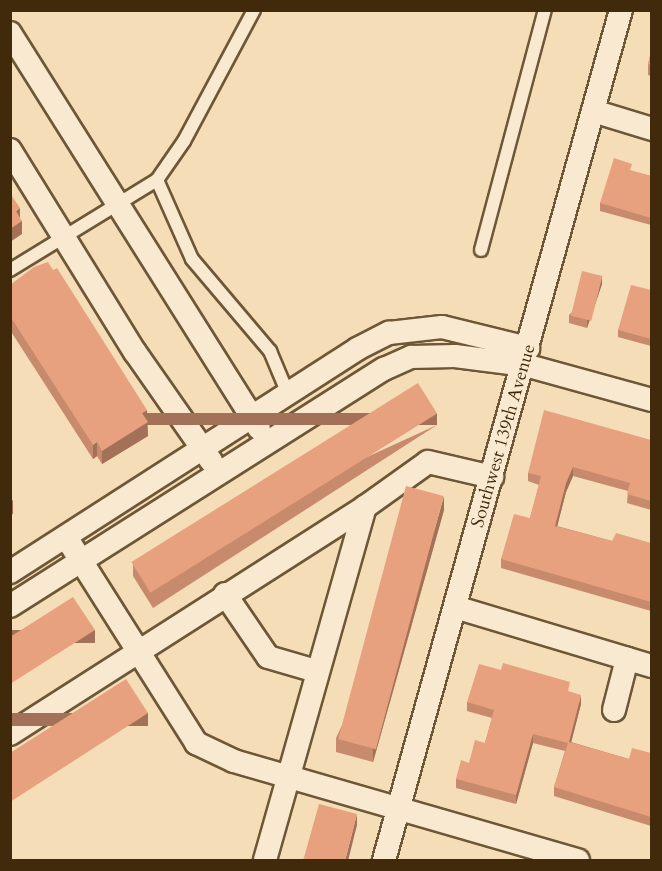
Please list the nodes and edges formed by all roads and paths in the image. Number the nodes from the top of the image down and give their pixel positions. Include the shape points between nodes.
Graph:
1 (254, 10) edge
2 (545, 10) edge
3 (621, 10) edge
4 (10, 33) edge
5 (593, 111) junction
6 (651, 129) edge
7 (10, 150) edge
8 (157, 180) junction
9 (118, 202) junction
10 (64, 235) junction
11 (481, 249) dead end
12 (10, 270) edge
13 (527, 356) junction
14 (288, 394) junction
15 (651, 400) edge
16 (253, 416) junction
17 (267, 443) junction
18 (203, 448) junction
19 (219, 474) junction
20 (492, 477) junction
21 (365, 507) junction
22 (66, 537) junction
23 (82, 562) junction
24 (10, 572) edge
25 (225, 594) junction
26 (10, 606) edge
27 (455, 607) junction
28 (137, 652) junction
29 (627, 659) junction
30 (651, 666) edge
31 (316, 671) junction
32 (614, 710) dead end
33 (10, 734) edge
34 (289, 776) junction
35 (400, 809) junction
36 (265, 861) edge
37 (384, 861) edge
38 (578, 861) edge

1 - 8 lane via 184,141
2 - 11 lane
3 - 5 street, Southwest 139th Avenue
4 - 9 street
5 - 6 street
5 - 13 street, Southwest 139th Avenue
7 - 10 street
8 - 9 lane
8 - 14 lane via 192,259 270,351
9 - 10 lane
9 - 16 street
10 - 12 lane
10 - 18 street via 135,352
13 - 14 street via 472,331 412,328 357,350
13 - 15 street
13 - 17 street via 411,357 384,369
13 - 20 street, Southwest 139th Avenue
14 - 16 street
16 - 17 street
16 - 18 street
17 - 19 street
18 - 19 street
18 - 22 street
19 - 23 street
20 - 21 street via 428,462
20 - 27 street, Southwest 139th Avenue
21 - 25 street
21 - 31 street
22 - 23 street
22 - 24 street
23 - 26 street
23 - 28 street
25 - 28 street
25 - 31 street via 268,657
27 - 29 street
27 - 35 street, Southwest 139th Avenue
28 - 33 street
28 - 34 street via 196,743 234,761
29 - 30 street
29 - 32 street
31 - 34 street
34 - 35 street
34 - 36 street
35 - 37 street, Southwest 139th Avenue
35 - 38 street

